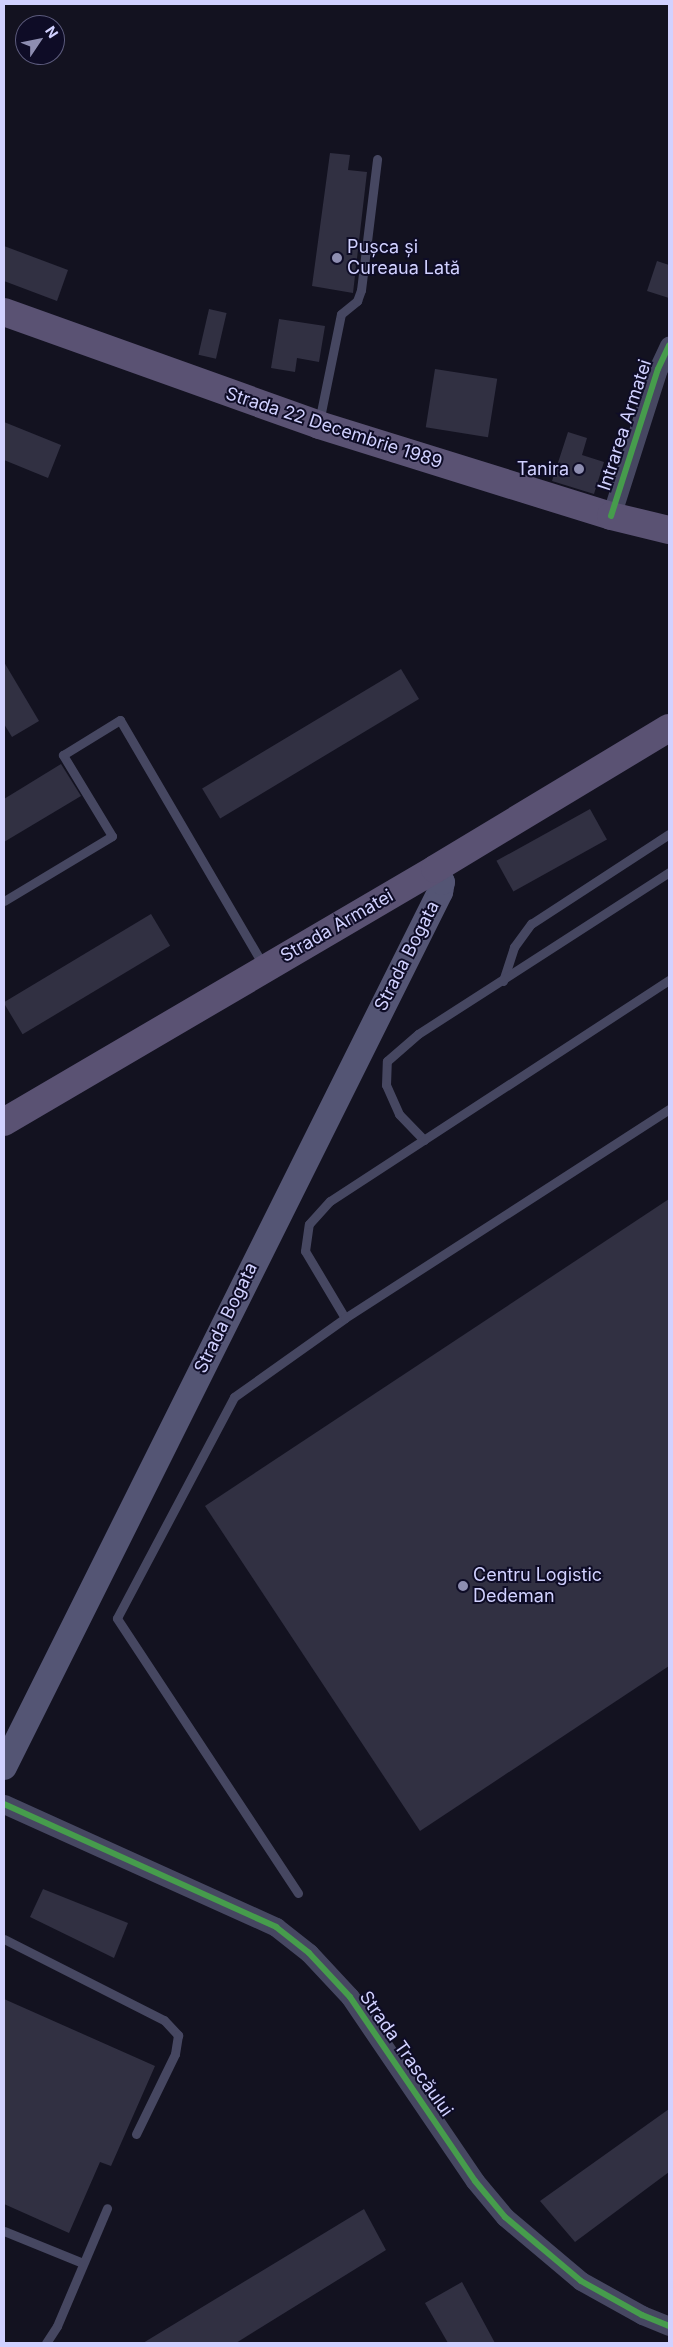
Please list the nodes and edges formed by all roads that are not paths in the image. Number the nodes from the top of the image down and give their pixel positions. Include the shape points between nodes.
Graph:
1 (377, 159) dead end
2 (4, 312) edge
3 (669, 345) edge
4 (319, 425) junction
5 (611, 516) junction
6 (669, 530) edge
7 (669, 728) edge
8 (669, 834) edge
9 (435, 869) junction
10 (669, 872) edge
11 (4, 902) edge
12 (266, 968) junction
13 (669, 980) edge
14 (503, 981) junction
15 (669, 1109) edge
16 (4, 1122) edge
17 (424, 1140) junction
18 (345, 1318) junction
19 (4, 1767) edge
20 (4, 1804) edge
21 (298, 1893) dead end
22 (4, 1939) edge
23 (136, 2134) dead end
24 (107, 2208) dead end
25 (4, 2231) edge
26 (83, 2263) junction
27 (669, 2326) edge
28 (46, 2343) edge

1 - 4 lane via 361,290 357,301 341,314
2 - 4 main road, Strada 22 Decembrie 1989
3 - 5 street, Intrarea Armatei via 658,368
4 - 5 main road, Strada 22 Decembrie 1989
5 - 6 main road, Strada 22 Decembrie 1989
7 - 9 main road, Strada Armatei
8 - 14 lane via 531,924 514,947
9 - 12 main road, Strada Armatei
9 - 19 main road, Strada Bogata via 442,882 440,892
10 - 14 lane
11 - 12 lane via 112,836 63,755 120,720
12 - 16 main road, Strada Armatei
13 - 17 lane
14 - 17 lane via 418,1034 387,1061 386,1085 398,1114
15 - 18 lane
17 - 18 lane via 330,1201 309,1224 306,1251
18 - 21 lane via 234,1397 116,1618
20 - 27 street, Strada Trascăului via 283,1932 309,1953 350,1997 475,2181 505,2217 581,2281 642,2316
22 - 23 lane via 164,2020 178,2035 174,2054
24 - 26 lane
25 - 26 lane
26 - 28 lane

